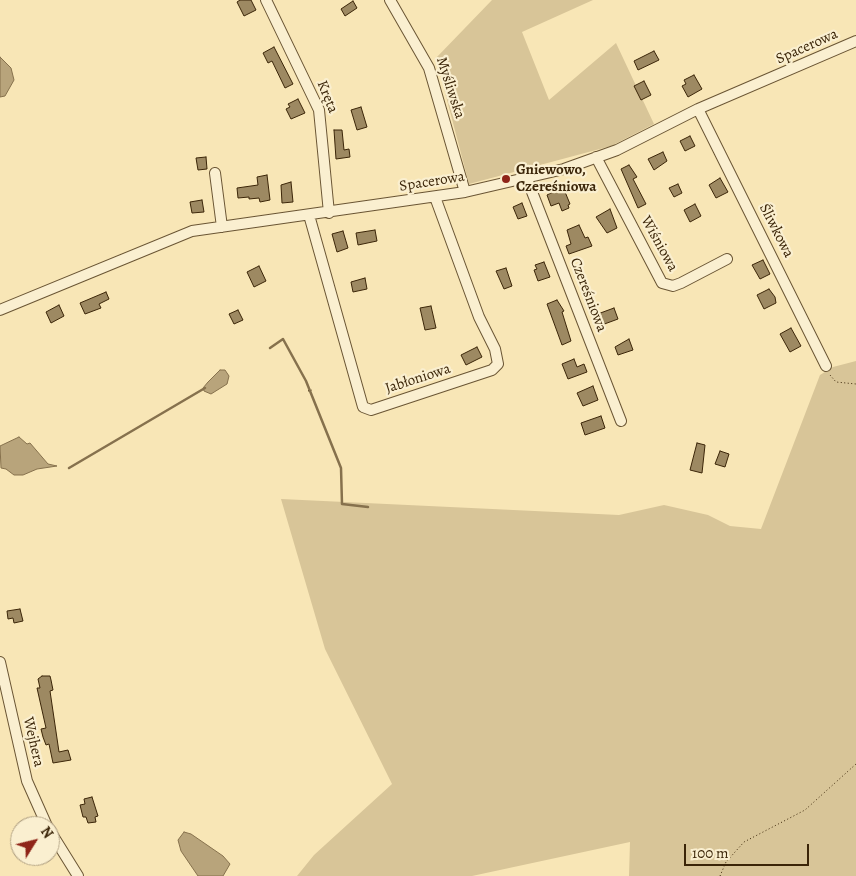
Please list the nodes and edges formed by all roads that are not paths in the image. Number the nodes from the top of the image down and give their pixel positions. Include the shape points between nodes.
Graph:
1 (266, 0) edge
2 (390, 0) edge
3 (856, 41) edge
4 (698, 109) junction
5 (596, 157) junction
6 (215, 173) dead end
7 (527, 179) junction
8 (466, 192) junction
9 (435, 197) junction
10 (329, 212) junction
11 (309, 215) junction
12 (222, 227) junction
13 (727, 259) dead end
14 (0, 310) edge
15 (826, 366) road end
16 (620, 421) dead end
17 (0, 662) edge
18 (42, 816) edge
19 (60, 847) edge
20 (78, 876) edge

1 - 10 street, Kręta via 319,110
2 - 8 street, Myśliwska via 429,68
3 - 4 street, Spacerowa
4 - 5 street, Spacerowa
4 - 15 street, Śliwkowa
5 - 7 street, Spacerowa
5 - 13 street, Wiśniowa via 662,283 672,286 681,283
6 - 12 street
7 - 8 street, Spacerowa
7 - 16 street, Czereśniowa
8 - 9 street, Spacerowa
9 - 10 street, Spacerowa
9 - 11 street, Jabłoniowa via 498,364 492,370 371,410 363,407
10 - 11 street, Spacerowa
11 - 12 street, Spacerowa
12 - 14 street, Spacerowa via 192,231
17 - 18 street, Wejhera via 26,781
19 - 20 street

